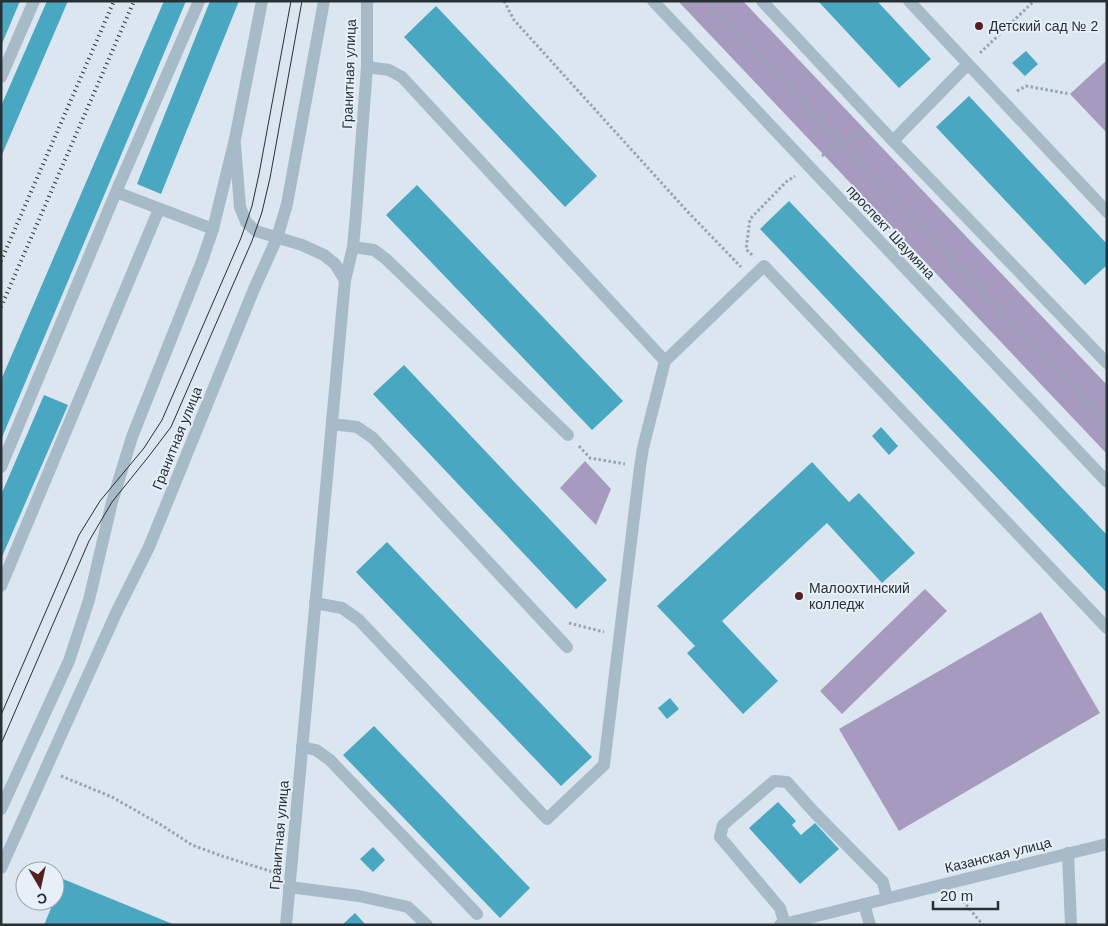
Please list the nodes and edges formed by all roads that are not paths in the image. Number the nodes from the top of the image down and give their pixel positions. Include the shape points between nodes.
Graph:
1 (34, 1) edge
2 (199, 1) edge
3 (262, 1) edge
4 (324, 1) edge
5 (367, 1) edge
6 (653, 1) edge
7 (762, 1) edge
8 (909, 1) edge
9 (968, 64) junction
10 (367, 67) junction
11 (1, 77) edge
12 (235, 139) junction
13 (893, 141) junction
14 (116, 192) junction
15 (159, 209) junction
16 (1107, 212) edge
17 (213, 229) junction
18 (277, 238) junction
19 (353, 247) junction
20 (345, 280) junction
21 (665, 361) junction
22 (1107, 363) edge
23 (332, 424) junction
24 (568, 435) road end
25 (1, 467) edge
26 (1107, 482) edge
27 (1, 586) edge
28 (315, 603) junction
29 (1107, 628) edge
30 (568, 647) dead end
31 (302, 748) junction
32 (1, 809) edge
33 (1107, 844) edge
34 (1068, 853) junction
35 (1, 868) edge
36 (289, 887) junction
37 (887, 898) junction
38 (864, 904) junction
39 (477, 914) dead end
40 (783, 924) edge
41 (286, 925) edge
42 (427, 925) edge
43 (870, 925) edge
44 (1071, 925) edge

1 - 11 street
2 - 14 street
3 - 12 street
4 - 18 street, Гранитная улица via 287,204
5 - 10 street, Гранитная улица
6 - 26 street, проспект Шаумяна
7 - 13 street
8 - 9 street
9 - 13 street
9 - 16 street
10 - 19 street, Гранитная улица
10 - 21 street via 389,70 402,77
12 - 17 street
12 - 18 street via 240,207 246,222 256,231
13 - 22 street
14 - 15 street
14 - 25 street
15 - 17 street
15 - 27 street
17 - 32 street via 132,437 112,502 89,600 69,661
18 - 20 street via 302,244 324,255
18 - 35 street, Гранитная улица via 148,547
19 - 20 street, Гранитная улица
19 - 24 street via 374,250 386,259
20 - 23 street, Гранитная улица
21 - 28 street via 640,467 604,765 547,820 359,620 342,608
21 - 29 street via 764,266
23 - 28 street, Гранитная улица
23 - 30 street via 358,427 373,438
28 - 31 street, Гранитная улица
31 - 36 street, Гранитная улица
31 - 39 street via 316,750 330,760
33 - 34 street, Казанская улица
34 - 37 street, Казанская улица
34 - 44 street
36 - 41 street, Гранитная улица
36 - 42 street via 359,896 408,907
37 - 38 street, Казанская улица
37 - 40 street via 883,882 787,782 774,781 723,825 720,837 780,908
38 - 40 street, Казанская улица
38 - 43 street

